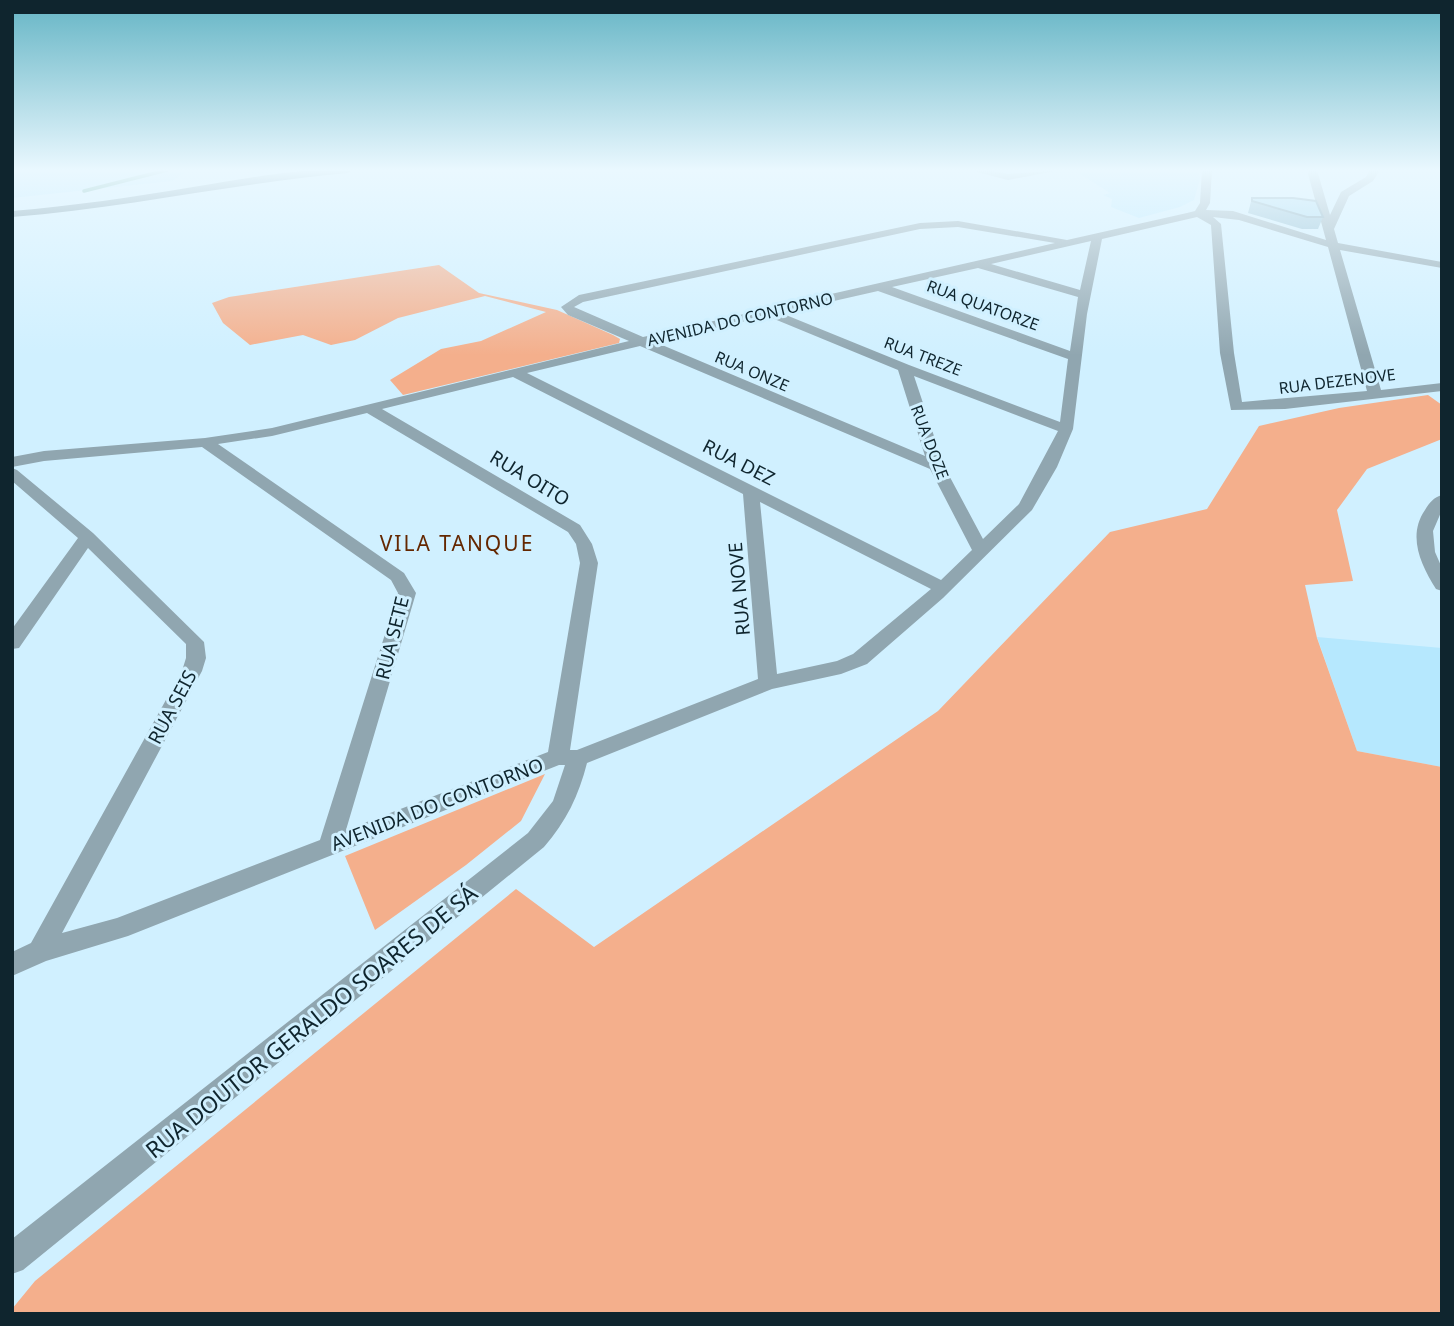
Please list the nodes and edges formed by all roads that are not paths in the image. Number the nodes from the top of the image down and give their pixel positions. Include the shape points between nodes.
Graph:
1 (893, 232) edge
2 (1004, 232) edge
3 (1116, 232) edge
4 (1217, 232) edge
5 (1290, 232) edge
6 (1330, 232) edge
7 (1097, 237) junction
8 (1070, 243) junction
9 (1335, 246) junction
10 (979, 264) junction
11 (1442, 265) edge
12 (879, 286) junction
13 (1084, 295) junction
14 (768, 312) junction
15 (639, 342) junction
16 (1074, 357) junction
17 (904, 368) junction
18 (516, 373) junction
19 (1442, 387) edge
20 (1375, 395) junction
21 (371, 410) junction
22 (1066, 429) junction
23 (205, 442) junction
24 (12, 462) edge
25 (936, 466) junction
26 (12, 473) edge
27 (751, 492) junction
28 (1442, 500) edge
29 (88, 537) junction
30 (981, 551) junction
31 (1442, 584) edge
32 (943, 588) junction
33 (12, 643) edge
34 (768, 683) junction
35 (568, 757) junction
36 (330, 845) junction
37 (40, 951) junction
38 (12, 965) edge
39 (12, 1259) edge

1 - 15 street, RUA ONZE via 579,299 568,307
2 - 8 street, RUA ONZE
3 - 7 street, AVENIDA DO CONTORNO
4 - 20 street, RUA DEZENOVE via 1236,407
5 - 9 street
6 - 9 street
7 - 8 street, AVENIDA DO CONTORNO
7 - 13 street, AVENIDA DO CONTORNO
8 - 10 street, AVENIDA DO CONTORNO
9 - 11 street
9 - 20 street
10 - 12 street, AVENIDA DO CONTORNO
10 - 13 street
12 - 14 street, AVENIDA DO CONTORNO
12 - 16 street, RUA QUATORZE
13 - 16 street, AVENIDA DO CONTORNO
14 - 15 street, AVENIDA DO CONTORNO
14 - 17 street, RUA TREZE
15 - 18 street, AVENIDA DO CONTORNO
15 - 25 street, RUA ONZE
16 - 22 street, AVENIDA DO CONTORNO
17 - 22 street, RUA TREZE
17 - 25 street, RUA DOZE
18 - 21 street, AVENIDA DO CONTORNO
18 - 27 street, RUA DEZ
19 - 20 street, RUA DEZENOVE
21 - 23 street, AVENIDA DO CONTORNO
21 - 35 street, RUA OITO via 573,529 584,544 589,563
22 - 30 street, AVENIDA DO CONTORNO via 1027,508
23 - 24 street, AVENIDA DO CONTORNO
23 - 36 street, RUA SETE via 398,577 407,593
25 - 30 street, RUA DOZE
26 - 29 street, RUA SEIS
27 - 32 street, RUA DEZ
27 - 34 street, RUA NOVE
28 - 31 street via 1424,526 1424,553
29 - 33 street
29 - 37 street, RUA SEIS via 195,642 196,658
30 - 32 street, AVENIDA DO CONTORNO
32 - 34 street, AVENIDA DO CONTORNO via 860,659
34 - 35 street, AVENIDA DO CONTORNO
35 - 36 street, AVENIDA DO CONTORNO
35 - 39 street, RUA DOUTOR GERALDO SOARES DE SÁ via 566,802 536,840
36 - 37 street, AVENIDA DO CONTORNO via 119,928
37 - 38 street, AVENIDA DO CONTORNO

